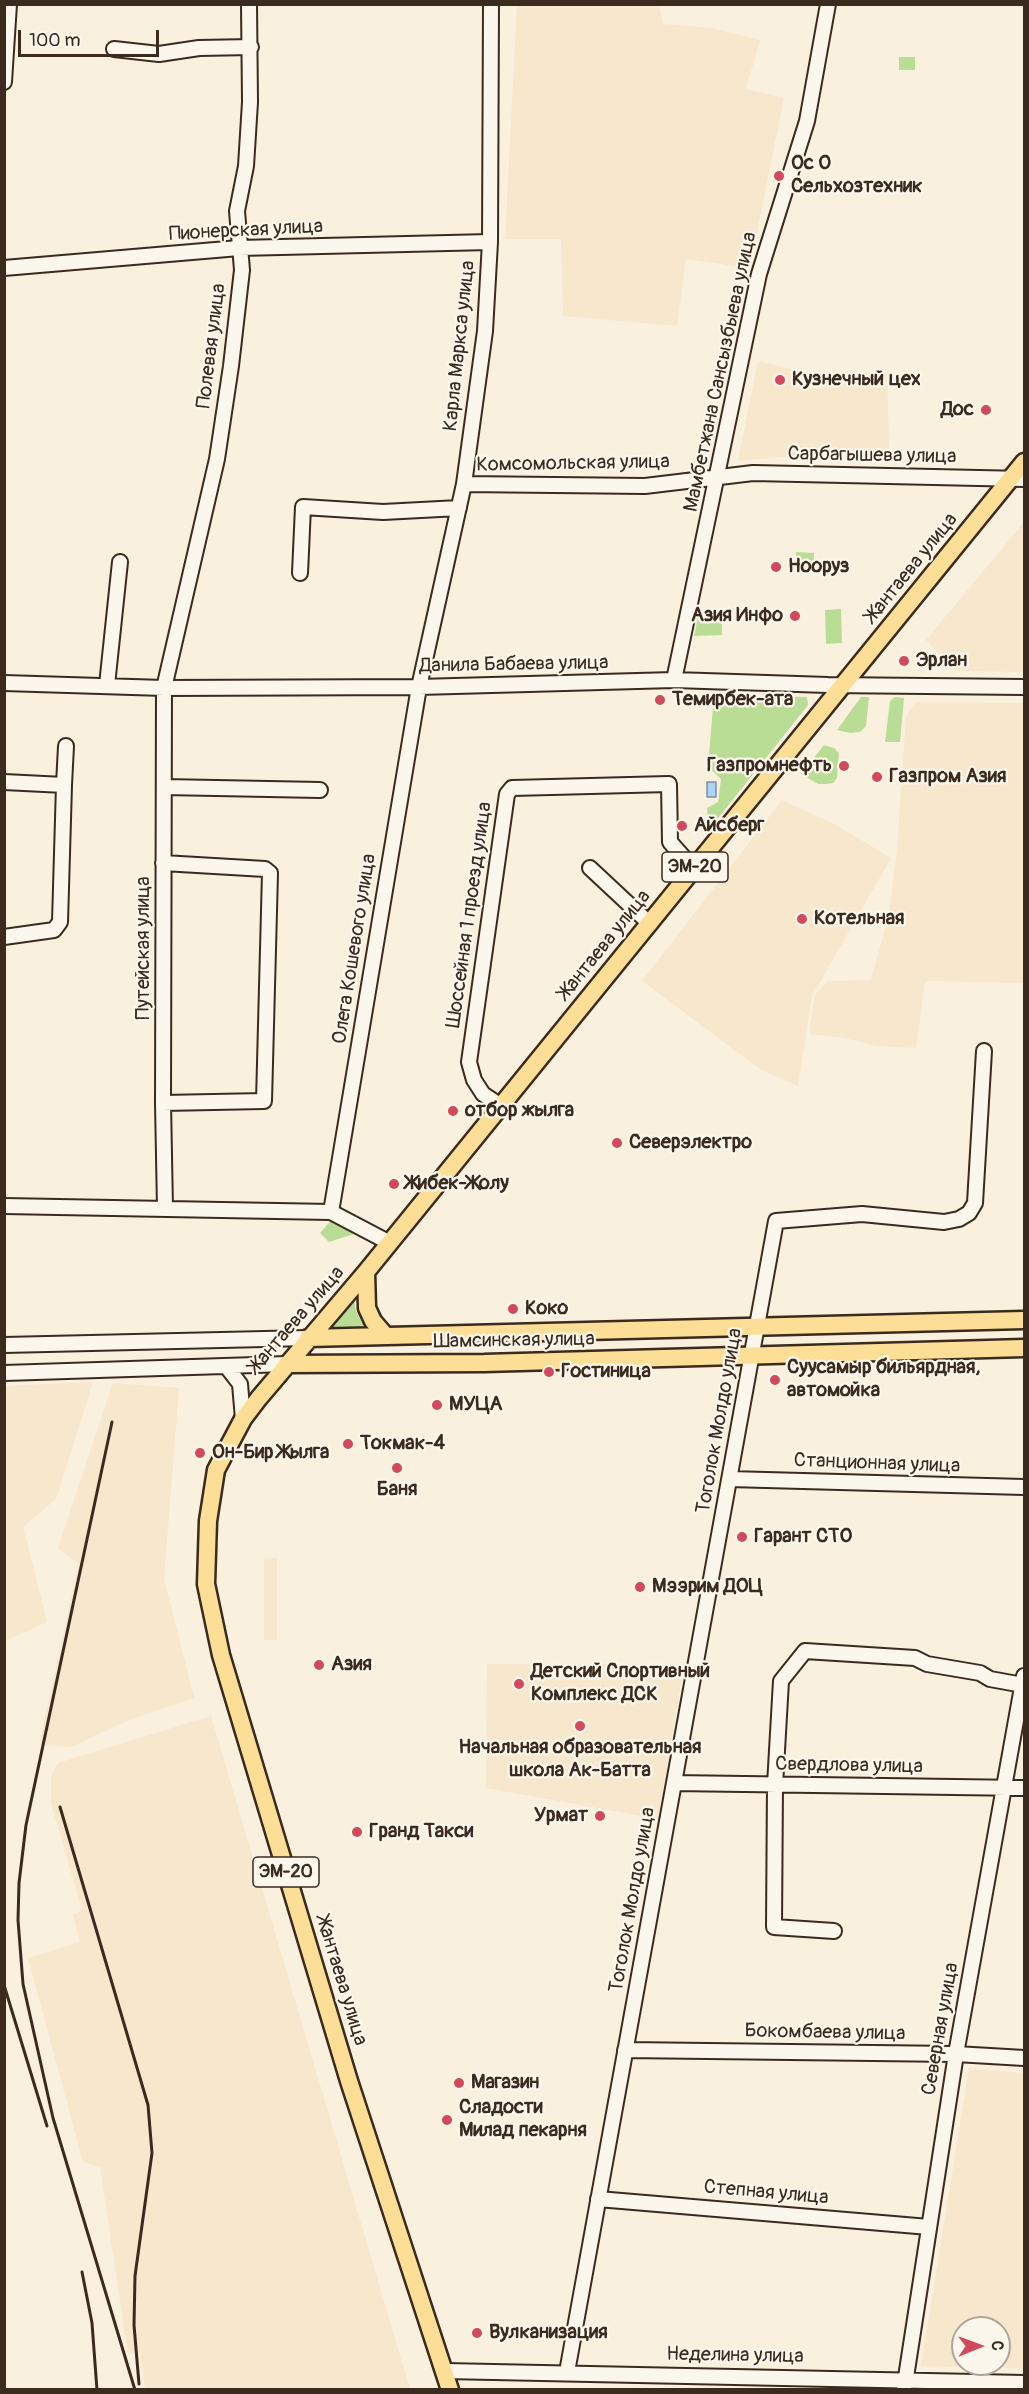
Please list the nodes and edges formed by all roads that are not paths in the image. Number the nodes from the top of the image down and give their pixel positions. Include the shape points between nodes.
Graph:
1 (9, 4) edge
2 (249, 4) edge
3 (491, 4) edge
4 (828, 4) edge
5 (251, 47) junction
6 (114, 49) dead end
7 (4, 82) edge
8 (490, 242) junction
9 (239, 248) junction
10 (4, 268) edge
11 (1024, 462) edge
12 (718, 477) junction
13 (1018, 479) edge
14 (464, 484) junction
15 (459, 508) junction
16 (120, 562) dead end
17 (300, 573) dead end
18 (674, 680) junction
19 (4, 683) edge
20 (844, 684) junction
21 (107, 685) junction
22 (1024, 687) edge
23 (164, 688) junction
24 (418, 690) junction
25 (66, 746) dead end
26 (4, 782) edge
27 (64, 785) junction
28 (164, 787) junction
29 (320, 790) dead end
30 (163, 863) junction
31 (590, 868) dead end
32 (694, 869) junction
33 (650, 924) junction
34 (4, 938) edge
35 (984, 1051) dead end
36 (163, 1103) junction
37 (501, 1106) junction
38 (4, 1206) edge
39 (165, 1208) junction
40 (331, 1212) junction
41 (390, 1243) junction
42 (366, 1272) junction
43 (1024, 1320) edge
44 (757, 1327) junction
45 (385, 1335) junction
46 (308, 1338) junction
47 (4, 1345) edge
48 (1024, 1348) edge
49 (752, 1355) junction
50 (287, 1364) junction
51 (226, 1366) junction
52 (4, 1373) edge
53 (243, 1419) junction
54 (729, 1479) junction
55 (1024, 1487) edge
56 (1024, 1680) edge
57 (674, 1783) junction
58 (775, 1785) junction
59 (1003, 1788) junction
60 (1024, 1788) edge
61 (834, 1931) dead end
62 (626, 2050) junction
63 (956, 2054) junction
64 (1024, 2058) edge
65 (598, 2199) junction
66 (929, 2227) junction
67 (445, 2371) junction
68 (567, 2372) junction
69 (905, 2384) edge
70 (1024, 2384) edge
71 (450, 2390) edge

1 - 7 street
2 - 5 street, Полевая улица
3 - 8 street, Карла Маркса улица
4 - 12 street, Мамбетжана Сансызбыева улица via 807,121 759,274
5 - 6 street via 159,54
5 - 9 street, Полевая улица via 246,166 237,211
8 - 9 street, Пионерская улица
8 - 14 street, Карла Маркса улица via 485,331
9 - 10 street, Пионерская улица
9 - 23 street, Полевая улица via 242,270 217,459
11 - 13 main road, Жантаева улица / ЭМ-20
12 - 13 street, Сарбагышева улица via 753,473
12 - 14 street, Комсомольская улица via 645,486
12 - 18 street, Мамбетжана Сансызбыева улица
13 - 20 main road, Жантаева улица / ЭМ-20
14 - 15 street, Карла Маркса улица
15 - 17 street via 383,512 303,507
15 - 24 street, Карла Маркса улица
16 - 21 street
18 - 20 street, Данила Бабаева улица
18 - 24 street, Данила Бабаева улица
19 - 21 street, Данила Бабаева улица
20 - 22 street, Данила Бабаева улица
20 - 32 main road, Жантаева улица / ЭМ-20
21 - 23 street, Данила Бабаева улица
23 - 24 street, Данила Бабаева улица
23 - 28 street, Путейская улица
24 - 40 street, Олега Кошевого улица
25 - 27 street
26 - 27 street
27 - 34 street via 60,922 54,930
28 - 29 street
28 - 30 street, Путейская улица
30 - 36 street, Путейская улица
30 - 36 street via 265,869 270,873 264,1101
31 - 33 street
32 - 33 main road, Жантаева улица / ЭМ-20
32 - 37 street, Шоссейная 1 проезд улица via 670,842 669,784 512,788 507,794 469,1062 483,1094
33 - 37 main road, Жантаева улица / ЭМ-20
35 - 44 street, Тоголок Молдо улица via 975,1203 969,1213 959,1220 944,1222 862,1214 776,1221
36 - 39 street, Путейская улица
37 - 41 main road, Жантаева улица / ЭМ-20
38 - 39 street
39 - 40 street
40 - 41 street
41 - 42 main road, Жантаева улица / ЭМ-20
42 - 45 main road via 367,1308
42 - 46 main road, Жантаева улица / ЭМ-20
43 - 44 main road, Шамсинская улица
44 - 45 main road, Шамсинская улица
44 - 49 street, Тоголок Молдо улица
45 - 46 main road, Шамсинская улица
46 - 47 street, Шамсинская улица
46 - 50 main road, Жантаева улица / ЭМ-20
48 - 49 main road, Шамсинская улица
49 - 50 main road, Шамсинская улица via 494,1363
49 - 54 street, Тоголок Молдо улица
50 - 51 street, Шамсинская улица
50 - 53 main road, Жантаева улица / ЭМ-20
51 - 52 street, Шамсинская улица
51 - 53 street via 240,1384
53 - 67 main road, Жантаева улица / ЭМ-20 via 216,1470 211,1492 206,1584 217,1638 349,2081
54 - 55 street, Станционная улица
54 - 57 street, Тоголок Молдо улица
56 - 58 street via 990,1679 980,1673 927,1664 915,1658 805,1651 781,1681
56 - 59 street, Северная улица
57 - 58 street, Свердлова улица
57 - 62 street, Тоголок Молдо улица
58 - 59 street, Свердлова улица
58 - 61 street via 774,1927
59 - 60 street, Свердлова улица
59 - 63 street, Северная улица
62 - 63 street, Бокомбаева улица
62 - 65 street, Тоголок Молдо улица
63 - 64 street, Бокомбаева улица
63 - 66 street, Северная улица
65 - 66 street, Степная улица
65 - 68 street, Тоголок Молдо улица
66 - 69 street, Северная улица
67 - 68 street, Неделина улица
67 - 71 main road, Жантаева улица / ЭМ-20
68 - 69 street, Неделина улица
69 - 70 street, Неделина улица

